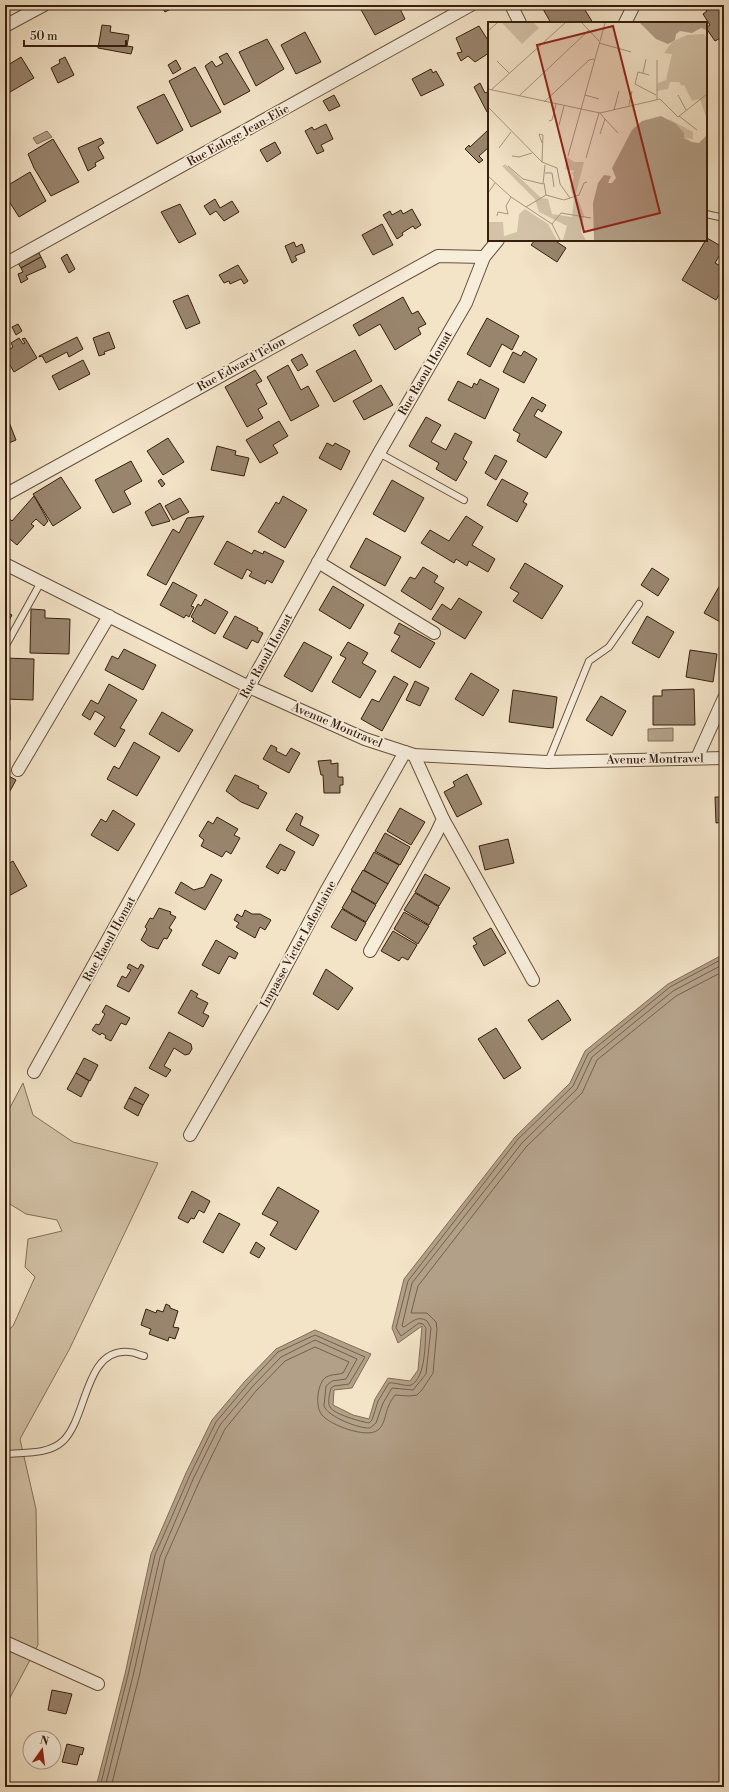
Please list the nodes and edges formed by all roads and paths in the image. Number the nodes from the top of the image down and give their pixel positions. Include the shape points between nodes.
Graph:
1 (44, 5) edge
2 (471, 5) edge
3 (511, 5) edge
4 (634, 5) edge
5 (520, 22) edge
6 (626, 22) edge
7 (5, 26) edge
8 (707, 214) edge
9 (724, 218) edge
10 (497, 241) edge
11 (484, 257) junction
12 (5, 264) edge
13 (379, 453) junction
14 (5, 495) edge
15 (464, 500) dead end
16 (318, 562) junction
17 (5, 564) edge
18 (41, 582) junction
19 (639, 604) dead end
20 (109, 616) junction
21 (434, 633) dead end
22 (5, 646) edge
23 (249, 687) junction
24 (724, 698) edge
25 (410, 753) junction
26 (696, 758) junction
27 (724, 758) edge
28 (548, 762) junction
29 (18, 770) dead end
30 (443, 819) junction
31 (370, 951) dead end
32 (533, 980) dead end
33 (34, 1072) dead end
34 (190, 1135) dead end
35 (144, 1356) dead end
36 (5, 1454) edge
37 (5, 1642) edge
38 (98, 1684) dead end

1 - 7 street
2 - 12 street, Rue Euloge Jean-Elie
3 - 5 street
4 - 6 street
8 - 9 lane
10 - 11 street, Rue Raoul Homat
11 - 13 street, Rue Raoul Homat via 466,303
11 - 14 street, Rue Edward Telon via 438,256
13 - 15 lane
13 - 16 street, Rue Raoul Homat
16 - 21 street
16 - 23 street, Rue Raoul Homat
17 - 18 street, Avenue Montravel
18 - 20 street, Avenue Montravel
18 - 22 lane
19 - 28 lane via 609,647 589,661
20 - 23 street, Avenue Montravel
20 - 29 street
23 - 25 street, Avenue Montravel via 365,739
23 - 33 street, Rue Raoul Homat
24 - 26 street
25 - 28 street, Avenue Montravel
25 - 30 street
25 - 34 street, Impasse Victor Lafontaine via 325,893 265,1005
26 - 27 street, Avenue Montravel
26 - 28 street, Avenue Montravel
30 - 31 street
30 - 32 street
35 - 36 lane via 130,1352 117,1353 109,1356 96,1368 73,1428 54,1447 45,1451
37 - 38 street

